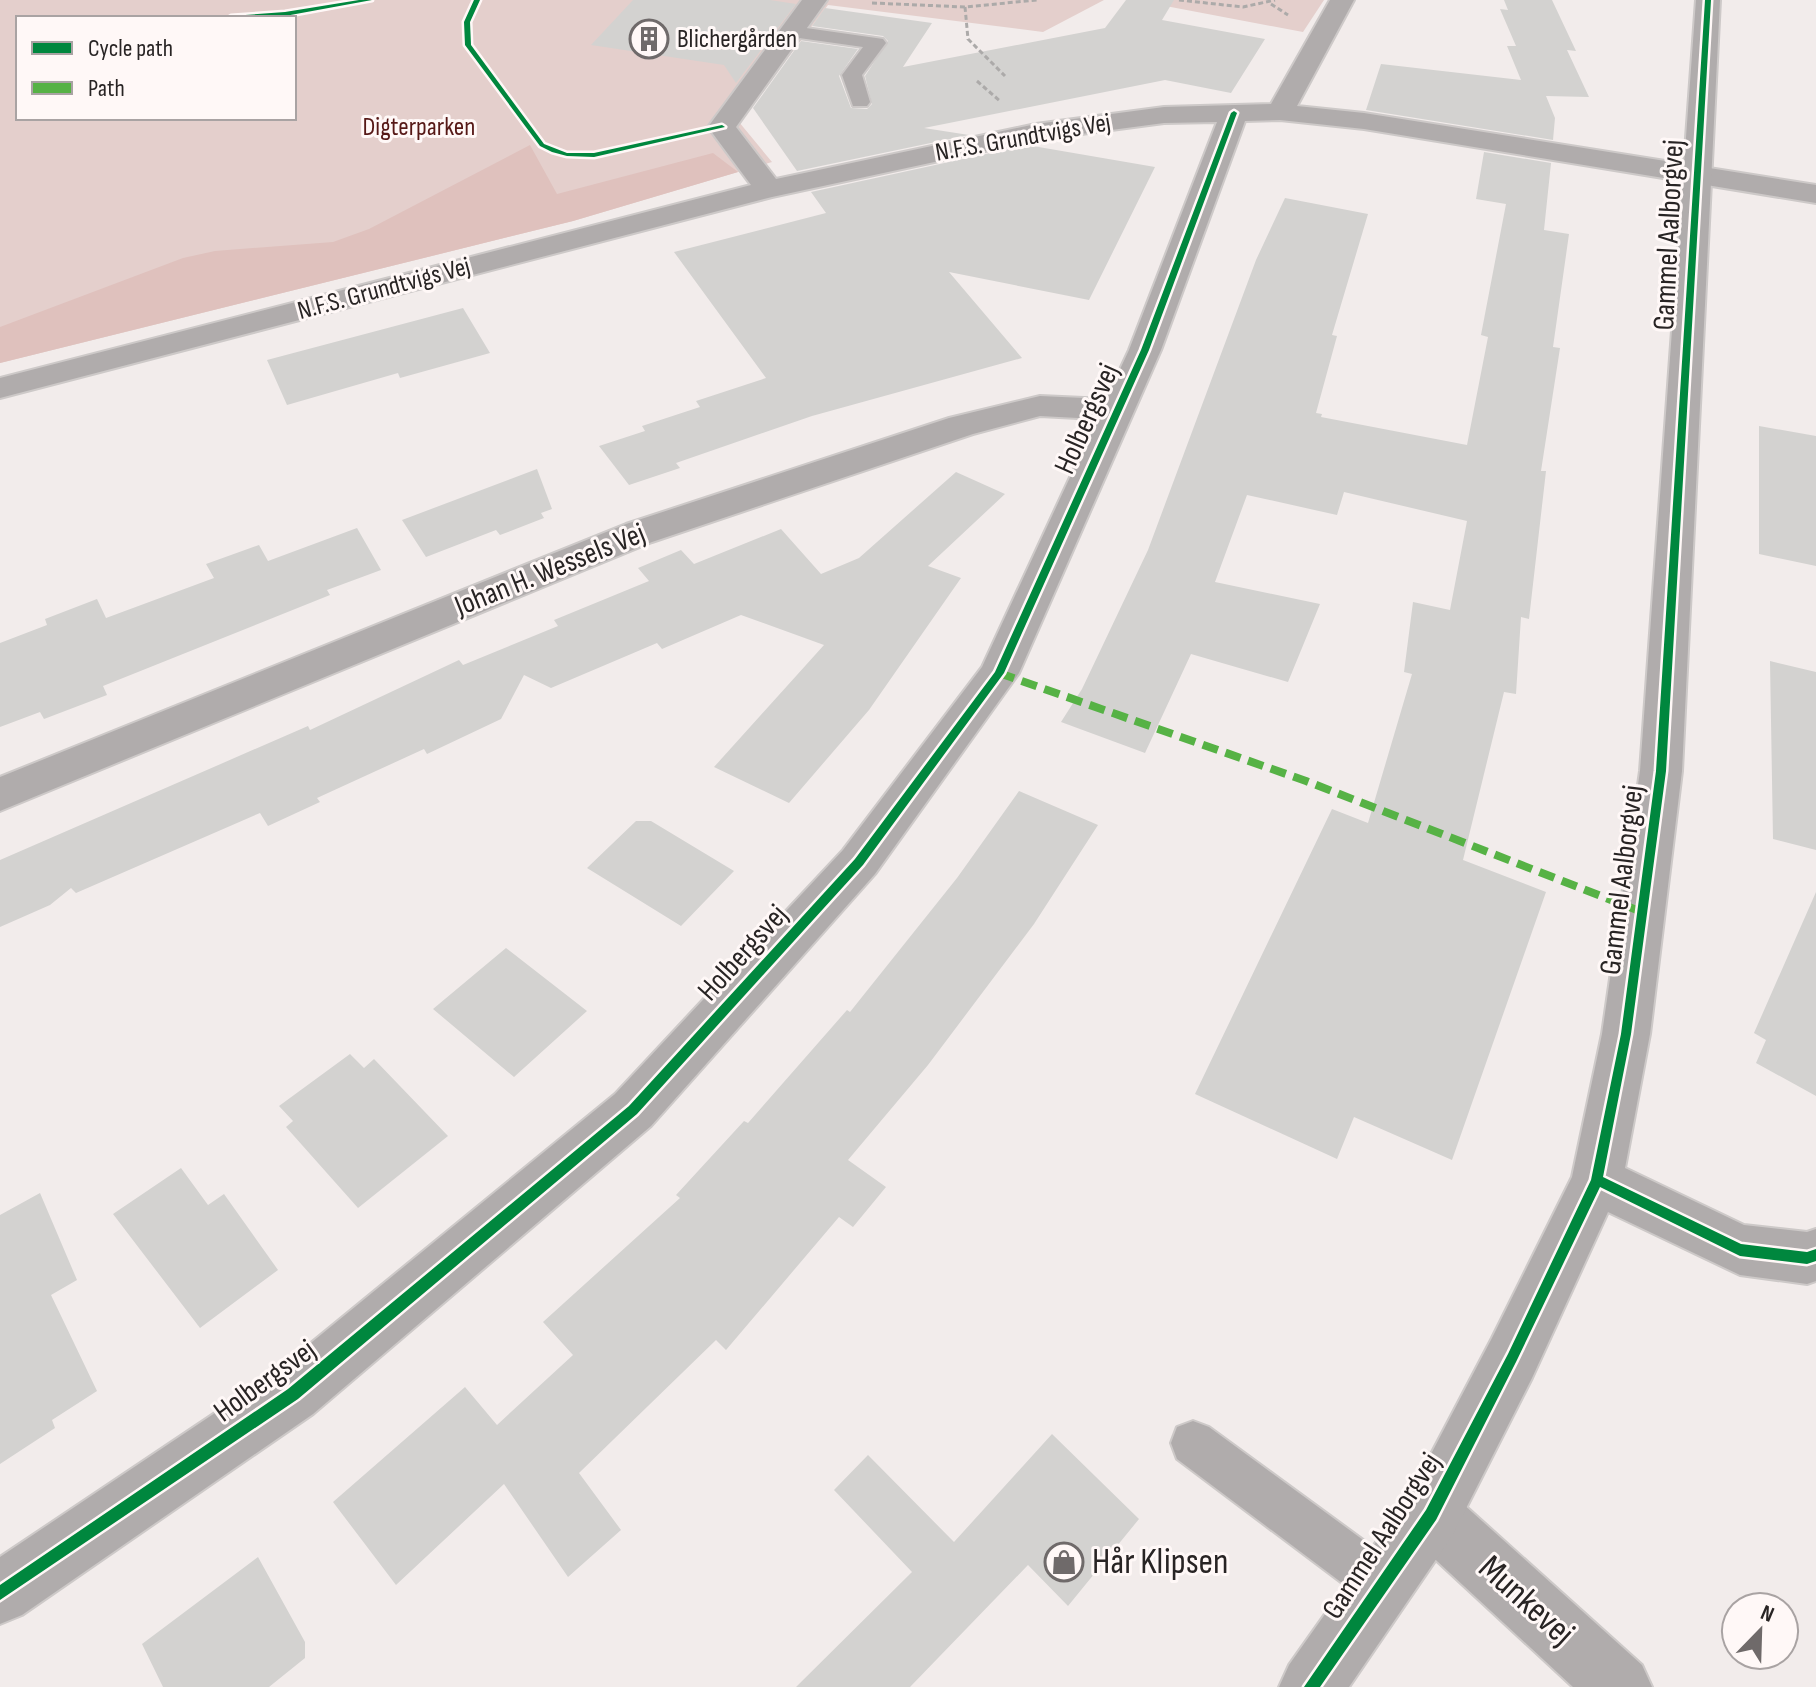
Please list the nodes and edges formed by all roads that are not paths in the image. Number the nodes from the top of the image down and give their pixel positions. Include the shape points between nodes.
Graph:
1 (815, 0) edge
2 (1342, 0) edge
3 (1708, 0) edge
4 (792, 32) junction
5 (860, 102) dead end
6 (1280, 112) junction
7 (1234, 113) junction
8 (1696, 174) junction
9 (769, 189) junction
10 (1816, 194) edge
11 (0, 388) edge
12 (1117, 410) junction
13 (0, 795) edge
14 (1597, 1180) junction
15 (1816, 1255) edge
16 (1193, 1443) dead end
17 (1431, 1515) junction
18 (1383, 1584) junction
19 (0, 1593) edge
20 (1311, 1687) edge
21 (1620, 1687) edge

1 - 4 street
2 - 6 street
3 - 8 street, Gammel Aalborgvej
4 - 5 lane via 876,43 852,75
4 - 9 street via 722,127
6 - 7 street, N.F.S. Grundtvigs Vej
6 - 8 street, N.F.S. Grundtvigs Vej
7 - 9 street, N.F.S. Grundtvigs Vej via 1164,115 1036,132
7 - 12 street, Holbergsvej via 1145,350
8 - 10 street, N.F.S. Grundtvigs Vej
8 - 14 street, Gammel Aalborgvej via 1661,771 1626,1034
9 - 11 street, N.F.S. Grundtvigs Vej
12 - 13 street, Johan H. Wessels Vej via 1040,406 961,426 639,533
12 - 19 street, Holbergsvej via 999,673 859,862 633,1110 293,1394
14 - 15 street via 1740,1250
14 - 17 street, Gammel Aalborgvej
16 - 18 lane
17 - 18 street, Gammel Aalborgvej
17 - 21 street, Munkevej
18 - 20 street, Gammel Aalborgvej

